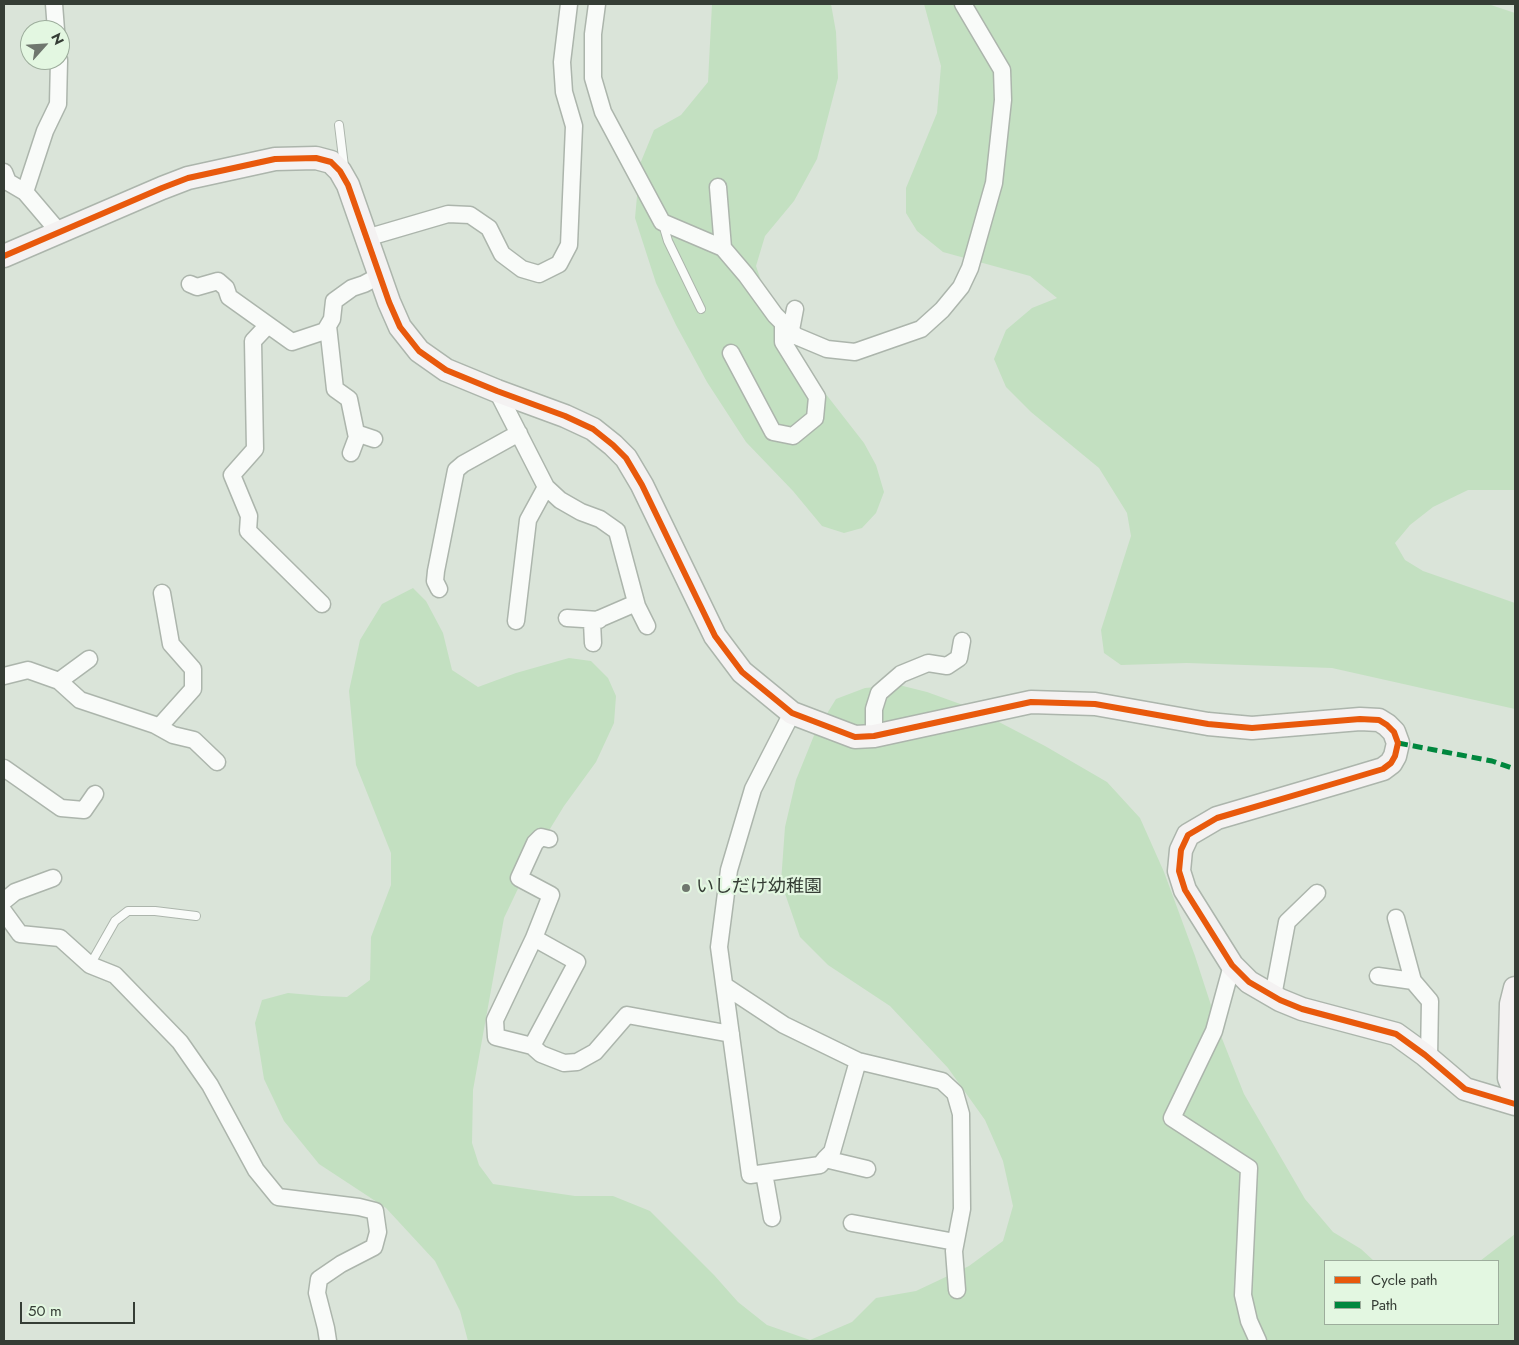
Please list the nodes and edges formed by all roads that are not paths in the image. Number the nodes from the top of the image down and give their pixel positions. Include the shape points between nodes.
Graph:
1 (54, 4) edge
2 (568, 4) edge
3 (597, 4) edge
4 (963, 4) edge
5 (55, 20) edge
6 (59, 70) edge
7 (339, 125) dead end
8 (4, 172) edge
9 (348, 185) junction
10 (718, 187) dead end
11 (25, 192) junction
12 (662, 222) junction
13 (59, 232) junction
14 (366, 238) junction
15 (723, 248) junction
16 (4, 256) edge
17 (379, 276) junction
18 (190, 284) dead end
19 (701, 309) dead end
20 (795, 309) dead end
21 (268, 324) junction
22 (328, 326) junction
23 (787, 327) junction
24 (730, 353) dead end
25 (497, 391) junction
26 (356, 432) junction
27 (519, 433) junction
28 (374, 439) dead end
29 (351, 453) dead end
30 (546, 487) junction
31 (438, 589) dead end
32 (162, 593) dead end
33 (636, 603) junction
34 (322, 604) dead end
35 (567, 618) dead end
36 (599, 620) junction
37 (516, 621) dead end
38 (647, 626) dead end
39 (962, 641) dead end
40 (593, 643) dead end
41 (89, 659) dead end
42 (4, 676) edge
43 (59, 681) junction
44 (792, 713) junction
45 (159, 727) junction
46 (874, 736) junction
47 (216, 762) dead end
48 (4, 768) edge
49 (95, 794) dead end
50 (549, 840) dead end
51 (53, 878) dead end
52 (1317, 893) dead end
53 (4, 901) edge
54 (4, 912) edge
55 (196, 916) dead end
56 (1396, 918) dead end
57 (534, 938) junction
58 (90, 965) junction
59 (1232, 965) junction
60 (1378, 976) dead end
61 (1413, 982) junction
62 (725, 986) junction
63 (1515, 988) edge
64 (1273, 996) junction
65 (731, 1034) junction
66 (532, 1046) junction
67 (1429, 1058) junction
68 (858, 1061) junction
69 (1515, 1093) edge
70 (1515, 1104) edge
71 (825, 1159) junction
72 (867, 1169) dead end
73 (764, 1173) junction
74 (772, 1218) dead end
75 (852, 1223) dead end
76 (955, 1242) junction
77 (958, 1290) dead end
78 (328, 1341) edge
79 (1258, 1341) edge

1 - 5 street
2 - 14 street via 562,62 564,92 574,126 569,245 559,264 539,274 522,269 502,254 489,228 470,215 448,214
3 - 12 street via 593,78 603,112
4 - 23 street via 1002,70 1003,100 994,183 970,268 961,287 921,329 855,352 827,349 796,336
6 - 11 street via 58,104 45,131
7 - 9 lane
8 - 11 street via 8,182
9 - 13 street via 331,162 316,158 274,159 188,178
9 - 14 street
10 - 15 street
11 - 13 street
12 - 15 street
12 - 19 lane
13 - 16 street
14 - 17 street
15 - 23 street
17 - 22 street via 352,288 334,301
17 - 25 street via 400,327 419,351 446,370
18 - 21 street via 197,287 218,281 226,288 229,297
20 - 23 street
21 - 22 street via 292,342
21 - 34 street via 253,341 255,448 232,475 249,516 248,531
22 - 26 street via 335,389 348,398
23 - 24 street via 784,342 817,397 815,418 793,436 773,432
25 - 27 street
25 - 44 street via 593,429 626,458 715,636 742,672
26 - 28 street
26 - 29 street
27 - 30 street
27 - 31 street via 456,470 436,571
30 - 33 street via 560,500 617,531
30 - 37 street via 528,520
32 - 45 street via 171,644 193,669 193,689
33 - 36 street
33 - 38 street
35 - 36 street
36 - 40 street via 592,622
39 - 46 street via 958,658 947,666 928,663 901,674 879,693 874,708
41 - 43 street
42 - 43 street via 28,670
43 - 45 street via 80,700
44 - 46 street via 855,737
44 - 62 street via 753,790 729,870 719,948
45 - 47 street via 194,740
46 - 59 street via 1031,702 1095,704 1208,724 1252,728 1360,719 1379,720 1387,725 1398,742 1391,763 1383,768 1217,818 1188,835 1181,850 1179,871 1185,890
48 - 49 street via 62,808 84,810
50 - 57 street via 541,837 535,843 519,878 551,895
51 - 53 street via 15,892
52 - 64 street via 1288,922
54 - 58 street via 20,934 60,938
55 - 58 lane via 128,911 115,921
56 - 61 street
57 - 66 street via 577,962
57 - 66 street via 495,1020 496,1037
58 - 78 street via 114,975 180,1042 210,1085 256,1170 278,1197 375,1211 378,1232 374,1247 320,1279 317,1293
59 - 64 street via 1249,982
59 - 79 street via 1214,1030 1172,1118 1249,1168 1243,1296
60 - 61 street
61 - 67 street via 1430,1001
62 - 65 street
62 - 68 street via 784,1025
63 - 69 street via 1511,1004 1509,1078
64 - 67 street via 1302,1009 1396,1034
65 - 66 street via 628,1015 595,1052 577,1062 564,1063 541,1054
65 - 73 street via 750,1175
67 - 70 street via 1465,1089
68 - 71 street via 832,1152
68 - 76 street via 942,1081 955,1093 961,1114 962,1209
71 - 72 street
71 - 73 street via 820,1164
73 - 74 street
75 - 76 street
76 - 77 street

